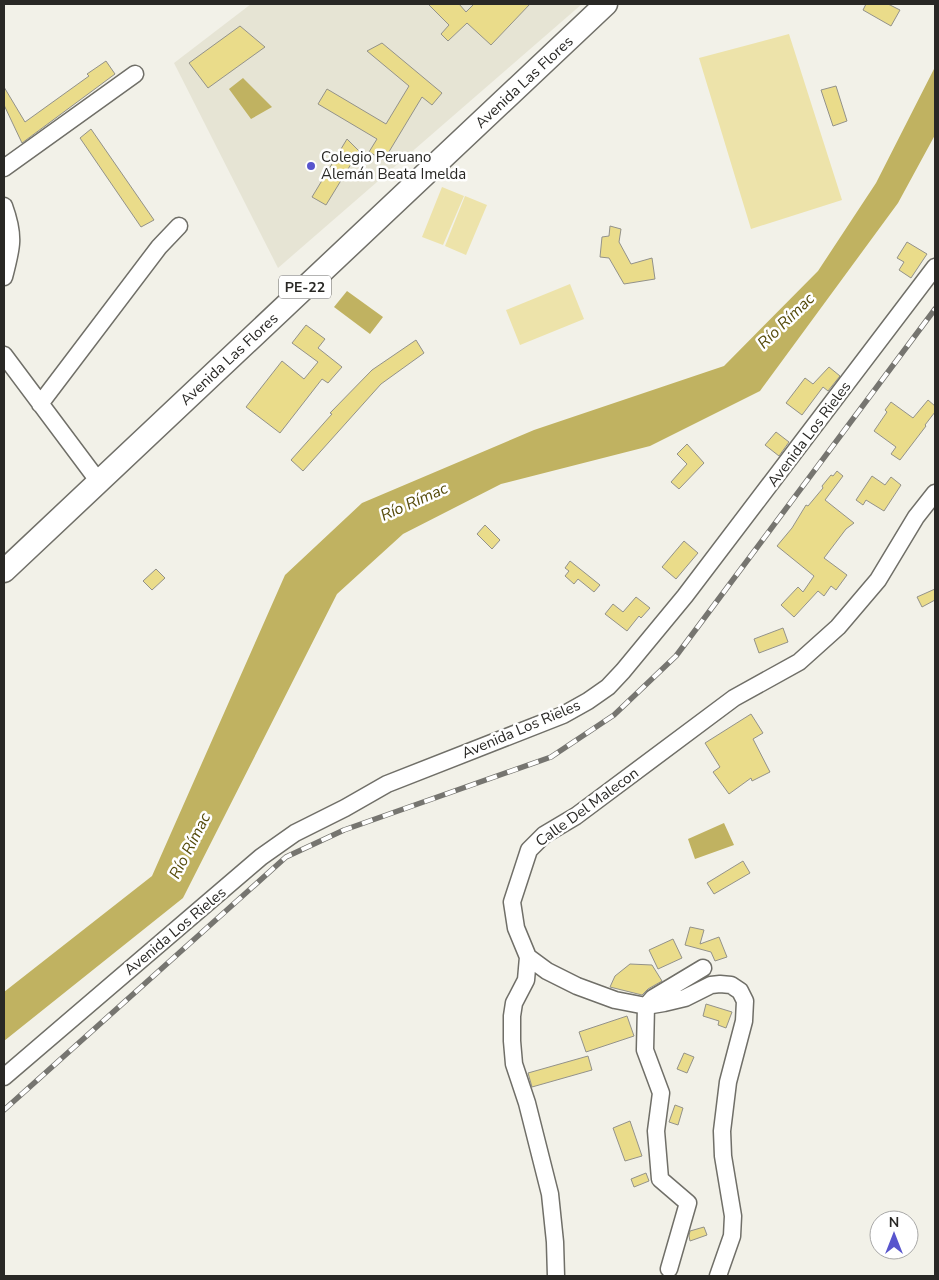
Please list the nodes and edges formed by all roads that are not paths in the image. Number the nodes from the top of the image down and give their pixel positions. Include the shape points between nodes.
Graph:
1 (586, 4) edge
2 (606, 4) edge
3 (135, 74) dead end
4 (4, 168) edge
5 (4, 206) edge
6 (179, 226) dead end
7 (935, 267) edge
8 (4, 277) edge
9 (289, 294) junction
10 (4, 355) edge
11 (40, 404) junction
12 (94, 477) junction
13 (935, 493) edge
14 (4, 552) edge
15 (4, 571) edge
16 (528, 957) junction
17 (703, 968) dead end
18 (646, 1006) junction
19 (4, 1077) edge
20 (669, 1269) dead end
21 (556, 1276) edge
22 (718, 1276) edge

1 - 9 highway, Avenida Las Flores / PE-22
2 - 9 highway, Avenida Las Flores / PE-22
3 - 4 street
5 - 8 street via 11,225 12,247
6 - 11 street via 159,247
7 - 19 street, Avenida Los Rieles via 685,596 608,687 563,714 387,784 295,832 261,857
9 - 12 highway, Avenida Las Flores / PE-22
10 - 11 street
11 - 12 street
12 - 14 highway, Avenida Las Flores / PE-22
12 - 15 highway, Avenida Las Flores / PE-22
13 - 16 street, Calle Del Malecon via 916,517 878,580 838,627 799,662 734,698 576,816 544,835 529,850 512,902 516,928
16 - 18 street via 577,986 615,1000
16 - 21 street via 526,980 514,1003 512,1016 514,1064 550,1194
17 - 18 street via 657,995
18 - 20 street via 645,1050 661,1093 656,1131 660,1179 688,1204
18 - 22 street via 685,998 720,984 740,991 745,1001 744,1021 728,1082 722,1131 733,1216 732,1236

